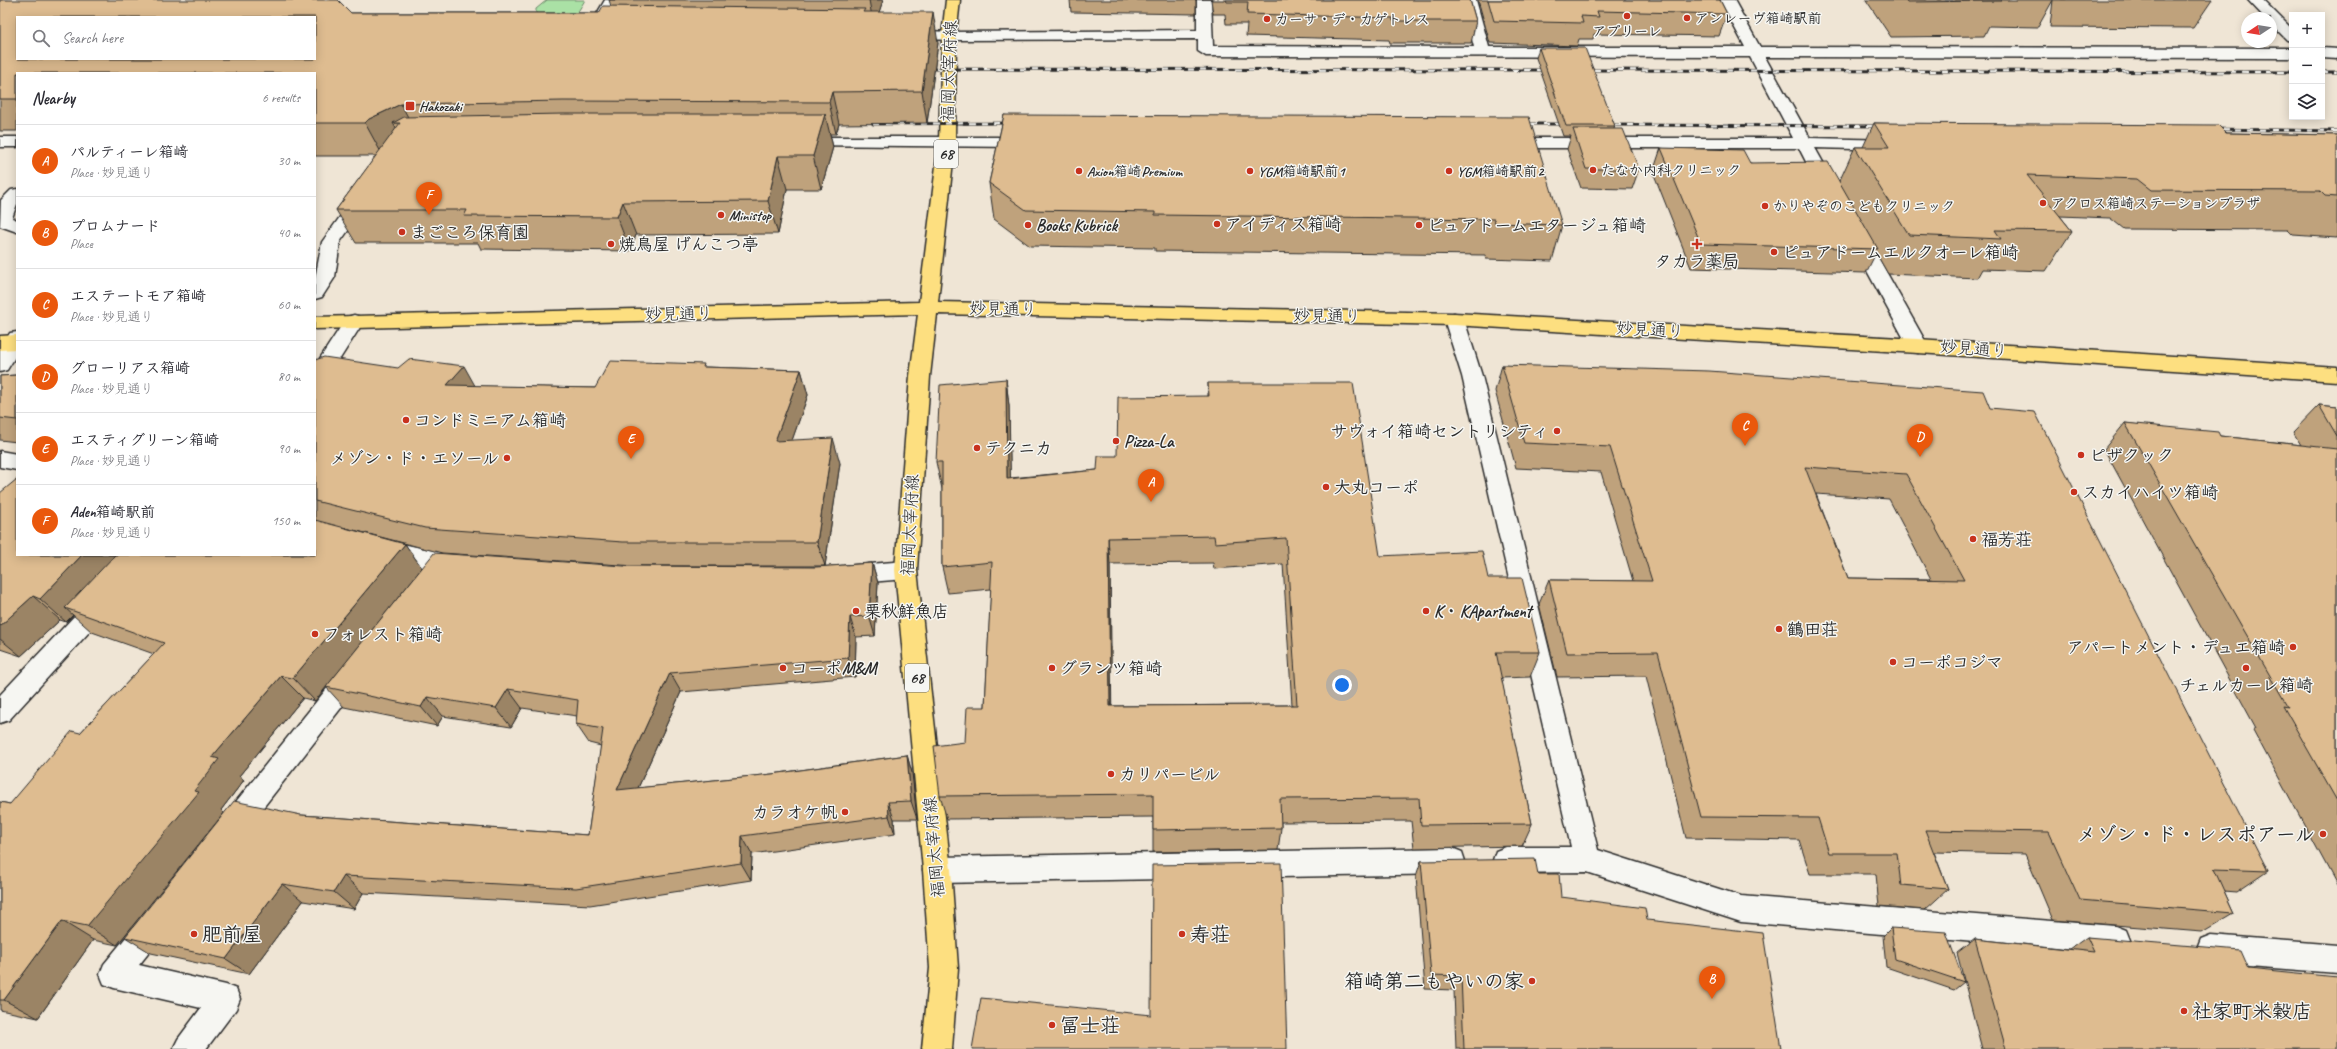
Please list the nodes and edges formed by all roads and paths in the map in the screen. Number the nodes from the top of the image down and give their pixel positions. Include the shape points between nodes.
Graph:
1 (612, 0) edge
2 (953, 0) edge
3 (1204, 0) edge
4 (1469, 0) edge
5 (1727, 0) edge
6 (2255, 0) edge
7 (896, 33) edge
8 (625, 34) edge
9 (1205, 34) junction
10 (2289, 34) edge
11 (949, 36) junction
12 (1483, 51) junction
13 (1755, 53) junction
14 (2289, 53) edge
15 (2325, 53) edge
16 (2337, 54) edge
17 (0, 142) edge
18 (16, 142) edge
19 (789, 142) edge
20 (947, 142) junction
21 (1048, 142) edge
22 (1493, 143) edge
23 (1802, 143) junction
24 (1906, 145) edge
25 (371, 187) edge
26 (16, 195) edge
27 (1837, 203) edge
28 (1849, 222) edge
29 (16, 227) edge
30 (316, 292) edge
31 (928, 308) junction
32 (1454, 319) junction
33 (354, 321) junction
34 (316, 323) edge
35 (13, 341) edge
36 (1918, 346) junction
37 (0, 365) edge
38 (2337, 374) edge
39 (316, 380) edge
40 (0, 459) edge
41 (16, 462) edge
42 (368, 544) edge
43 (481, 566) edge
44 (906, 570) junction
45 (823, 577) edge
46 (119, 584) edge
47 (368, 657) edge
48 (0, 712) edge
49 (218, 844) edge
50 (1587, 859) junction
51 (937, 870) junction
52 (169, 906) edge
53 (2138, 942) edge
54 (2186, 946) edge
55 (2337, 959) edge
56 (188, 1049) edge
57 (937, 1049) edge

1 - 8 street via 602,17 601,25 618,34
2 - 11 main road, 福岡太宰府線 / 68
3 - 9 street
4 - 12 street
5 - 13 street
6 - 10 street
7 - 11 street
9 - 11 street
9 - 12 street via 1206,51
11 - 20 main road, 福岡太宰府線 / 68
12 - 13 street
13 - 14 street
13 - 23 street
15 - 16 street
17 - 18 street
19 - 20 street
20 - 21 street
20 - 31 main road, 福岡太宰府線 / 68
22 - 23 street
23 - 24 street
23 - 27 street
25 - 30 street via 331,242 326,277
26 - 29 street via 10,200 2,220
28 - 36 street
31 - 32 main road, 妙見通り
31 - 33 main road, 妙見通り
31 - 44 main road, 福岡太宰府線 / 68 via 920,376
32 - 36 main road, 妙見通り
32 - 50 street via 1472,376
33 - 34 main road, 妙見通り
33 - 39 street
35 - 37 street
36 - 38 main road, 妙見通り
40 - 41 street
42 - 43 street via 435,573
44 - 45 street
44 - 51 main road, 福岡太宰府線 / 68
46 - 48 street
47 - 49 street
50 - 51 street
50 - 53 street via 1741,908
51 - 57 main road, 福岡太宰府線 / 68 via 944,968
52 - 56 street via 114,974 226,999
54 - 55 street

